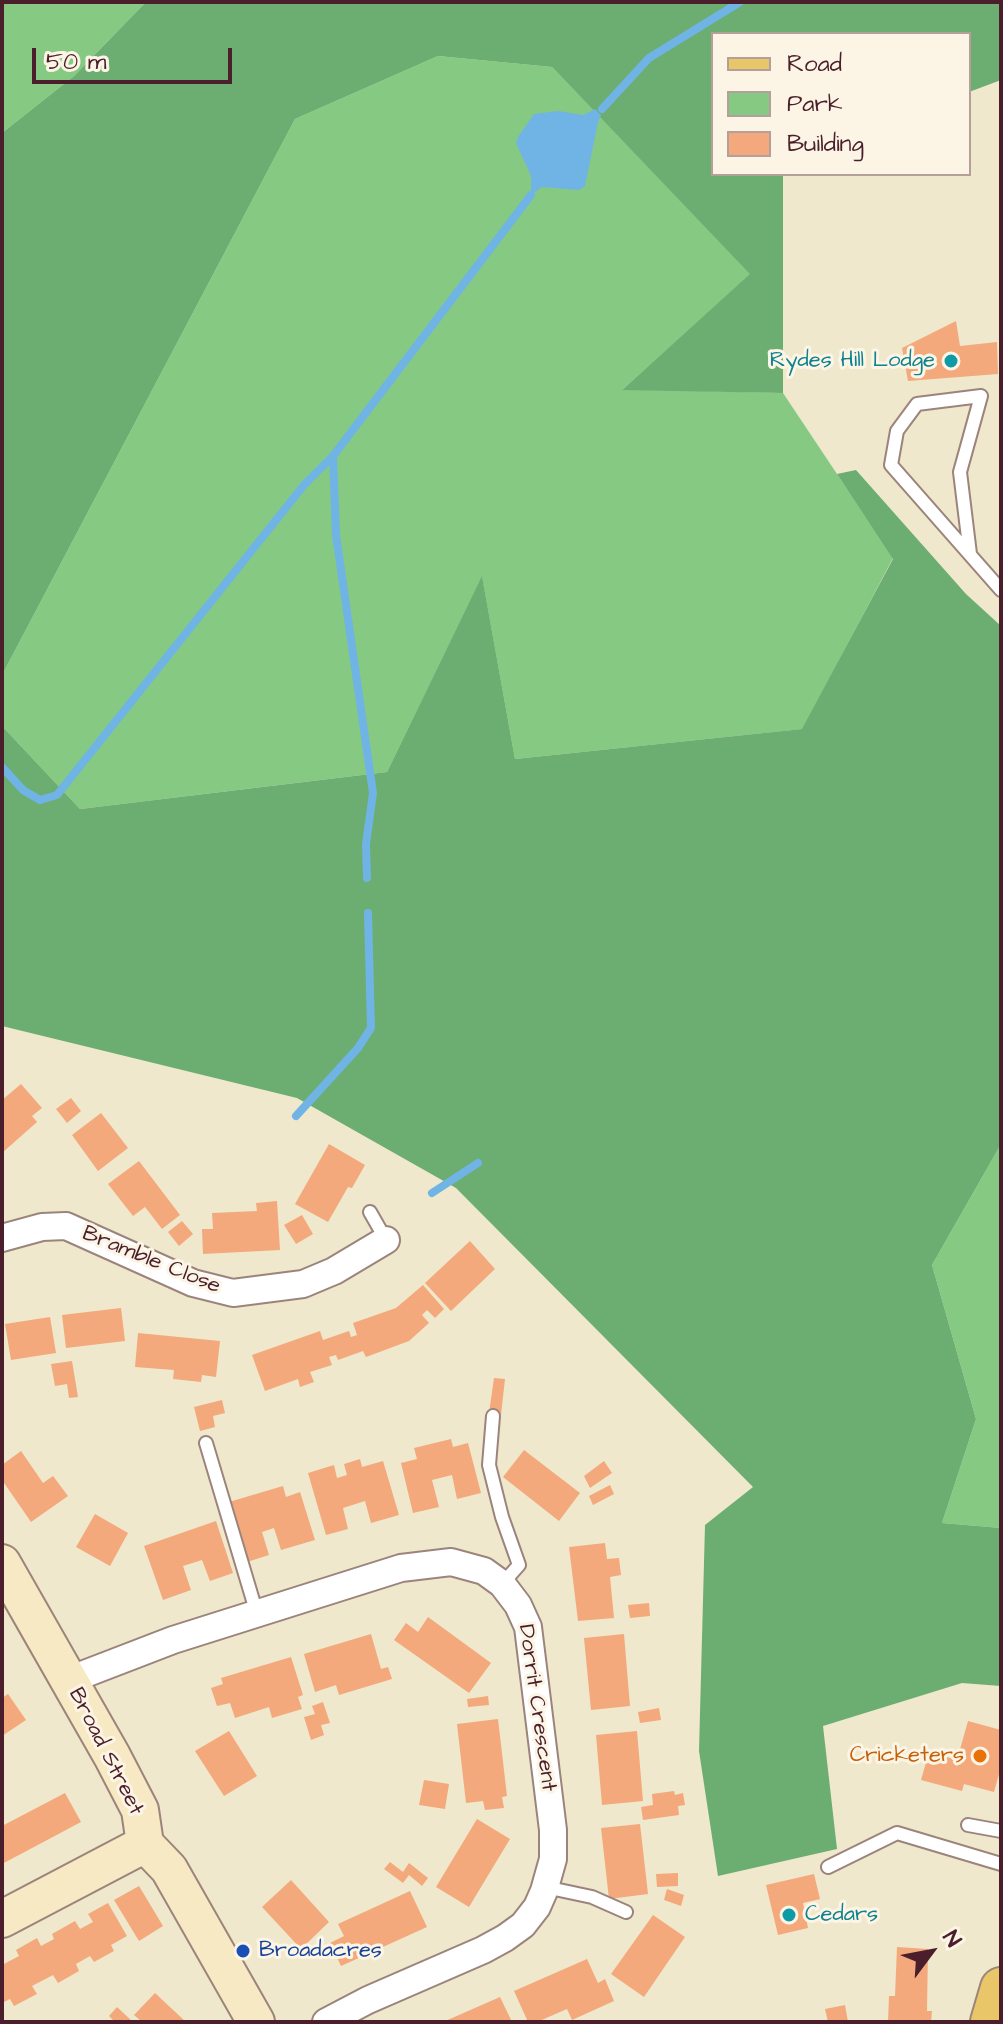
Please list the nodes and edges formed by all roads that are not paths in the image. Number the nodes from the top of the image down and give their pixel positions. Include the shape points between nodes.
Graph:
1 (970, 554) junction
2 (1001, 590) edge
3 (370, 1212) dead end
4 (2, 1238) edge
5 (386, 1240) joint
6 (493, 1416) dead end
7 (206, 1443) dead end
8 (2, 1563) edge
9 (502, 1584) junction
10 (257, 1614) junction
11 (69, 1680) junction
12 (968, 1825) dead end
13 (1001, 1831) edge
14 (145, 1844) junction
15 (1001, 1864) edge
16 (828, 1867) dead end
17 (545, 1887) junction
18 (626, 1912) dead end
19 (2, 1919) edge
20 (1001, 1988) edge
21 (256, 2022) edge
22 (326, 2022) edge
23 (991, 2022) edge

1 - 1 lane via 960,472 981,396 917,404 897,431 891,465
1 - 2 lane
3 - 5 lane
4 - 5 street, Bramble Close via 66,1226 193,1283 233,1293 303,1284
6 - 9 lane via 489,1465 519,1565
7 - 10 lane
8 - 11 street, Broad Street
9 - 10 street via 484,1571 451,1562 428,1563
9 - 17 street, Dorrit Crescent via 528,1627 553,1830 553,1859
10 - 11 street
11 - 14 street, Broad Street via 140,1810
12 - 13 lane
14 - 19 street
14 - 21 street, Broad Street via 169,1869
15 - 16 lane via 897,1833
17 - 18 lane via 592,1897
17 - 22 street, Dorrit Crescent via 523,1925 505,1938
20 - 23 main road

